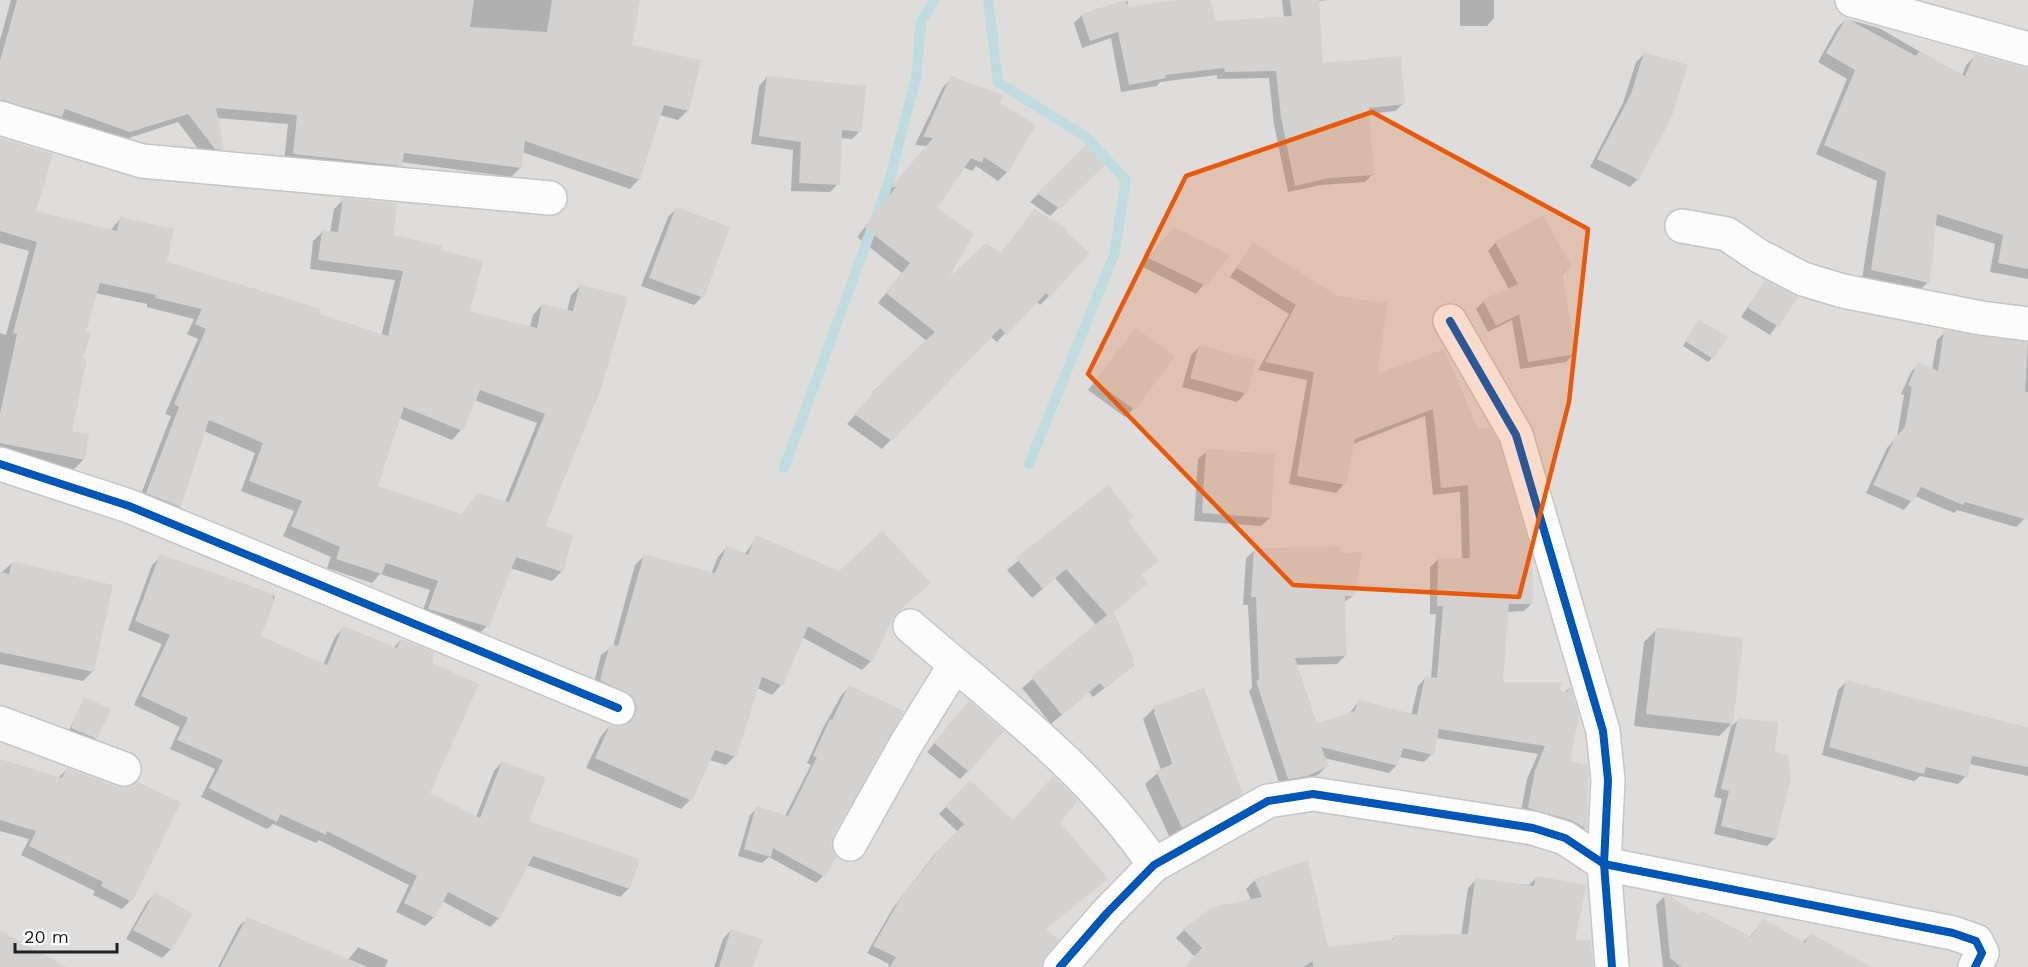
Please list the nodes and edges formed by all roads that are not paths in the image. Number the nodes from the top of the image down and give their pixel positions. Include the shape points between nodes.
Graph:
1 (1852, 0) edge
2 (2028, 48) edge
3 (0, 118) edge
4 (550, 198) dead end
5 (1682, 226) dead end
6 (1450, 321) dead end
7 (2028, 324) edge
8 (0, 464) edge
9 (909, 626) dead end
10 (955, 665) junction
11 (618, 708) dead end
12 (0, 723) edge
13 (124, 769) dead end
14 (850, 844) dead end
15 (1604, 864) junction
16 (1154, 865) junction
17 (1060, 967) edge
18 (1612, 967) edge
19 (1975, 967) edge

1 - 2 street
3 - 4 street via 142,161
5 - 7 street via 1726,234 1803,279 1843,291
6 - 15 street via 1516,435 1603,731 1608,780
8 - 11 street via 129,506
9 - 10 street
10 - 14 street
10 - 16 street via 1050,747 1134,834
12 - 13 street
15 - 16 street via 1565,838 1533,828 1313,794 1268,801
15 - 18 street
15 - 19 street via 1953,933 1976,941 1982,953
16 - 17 street

